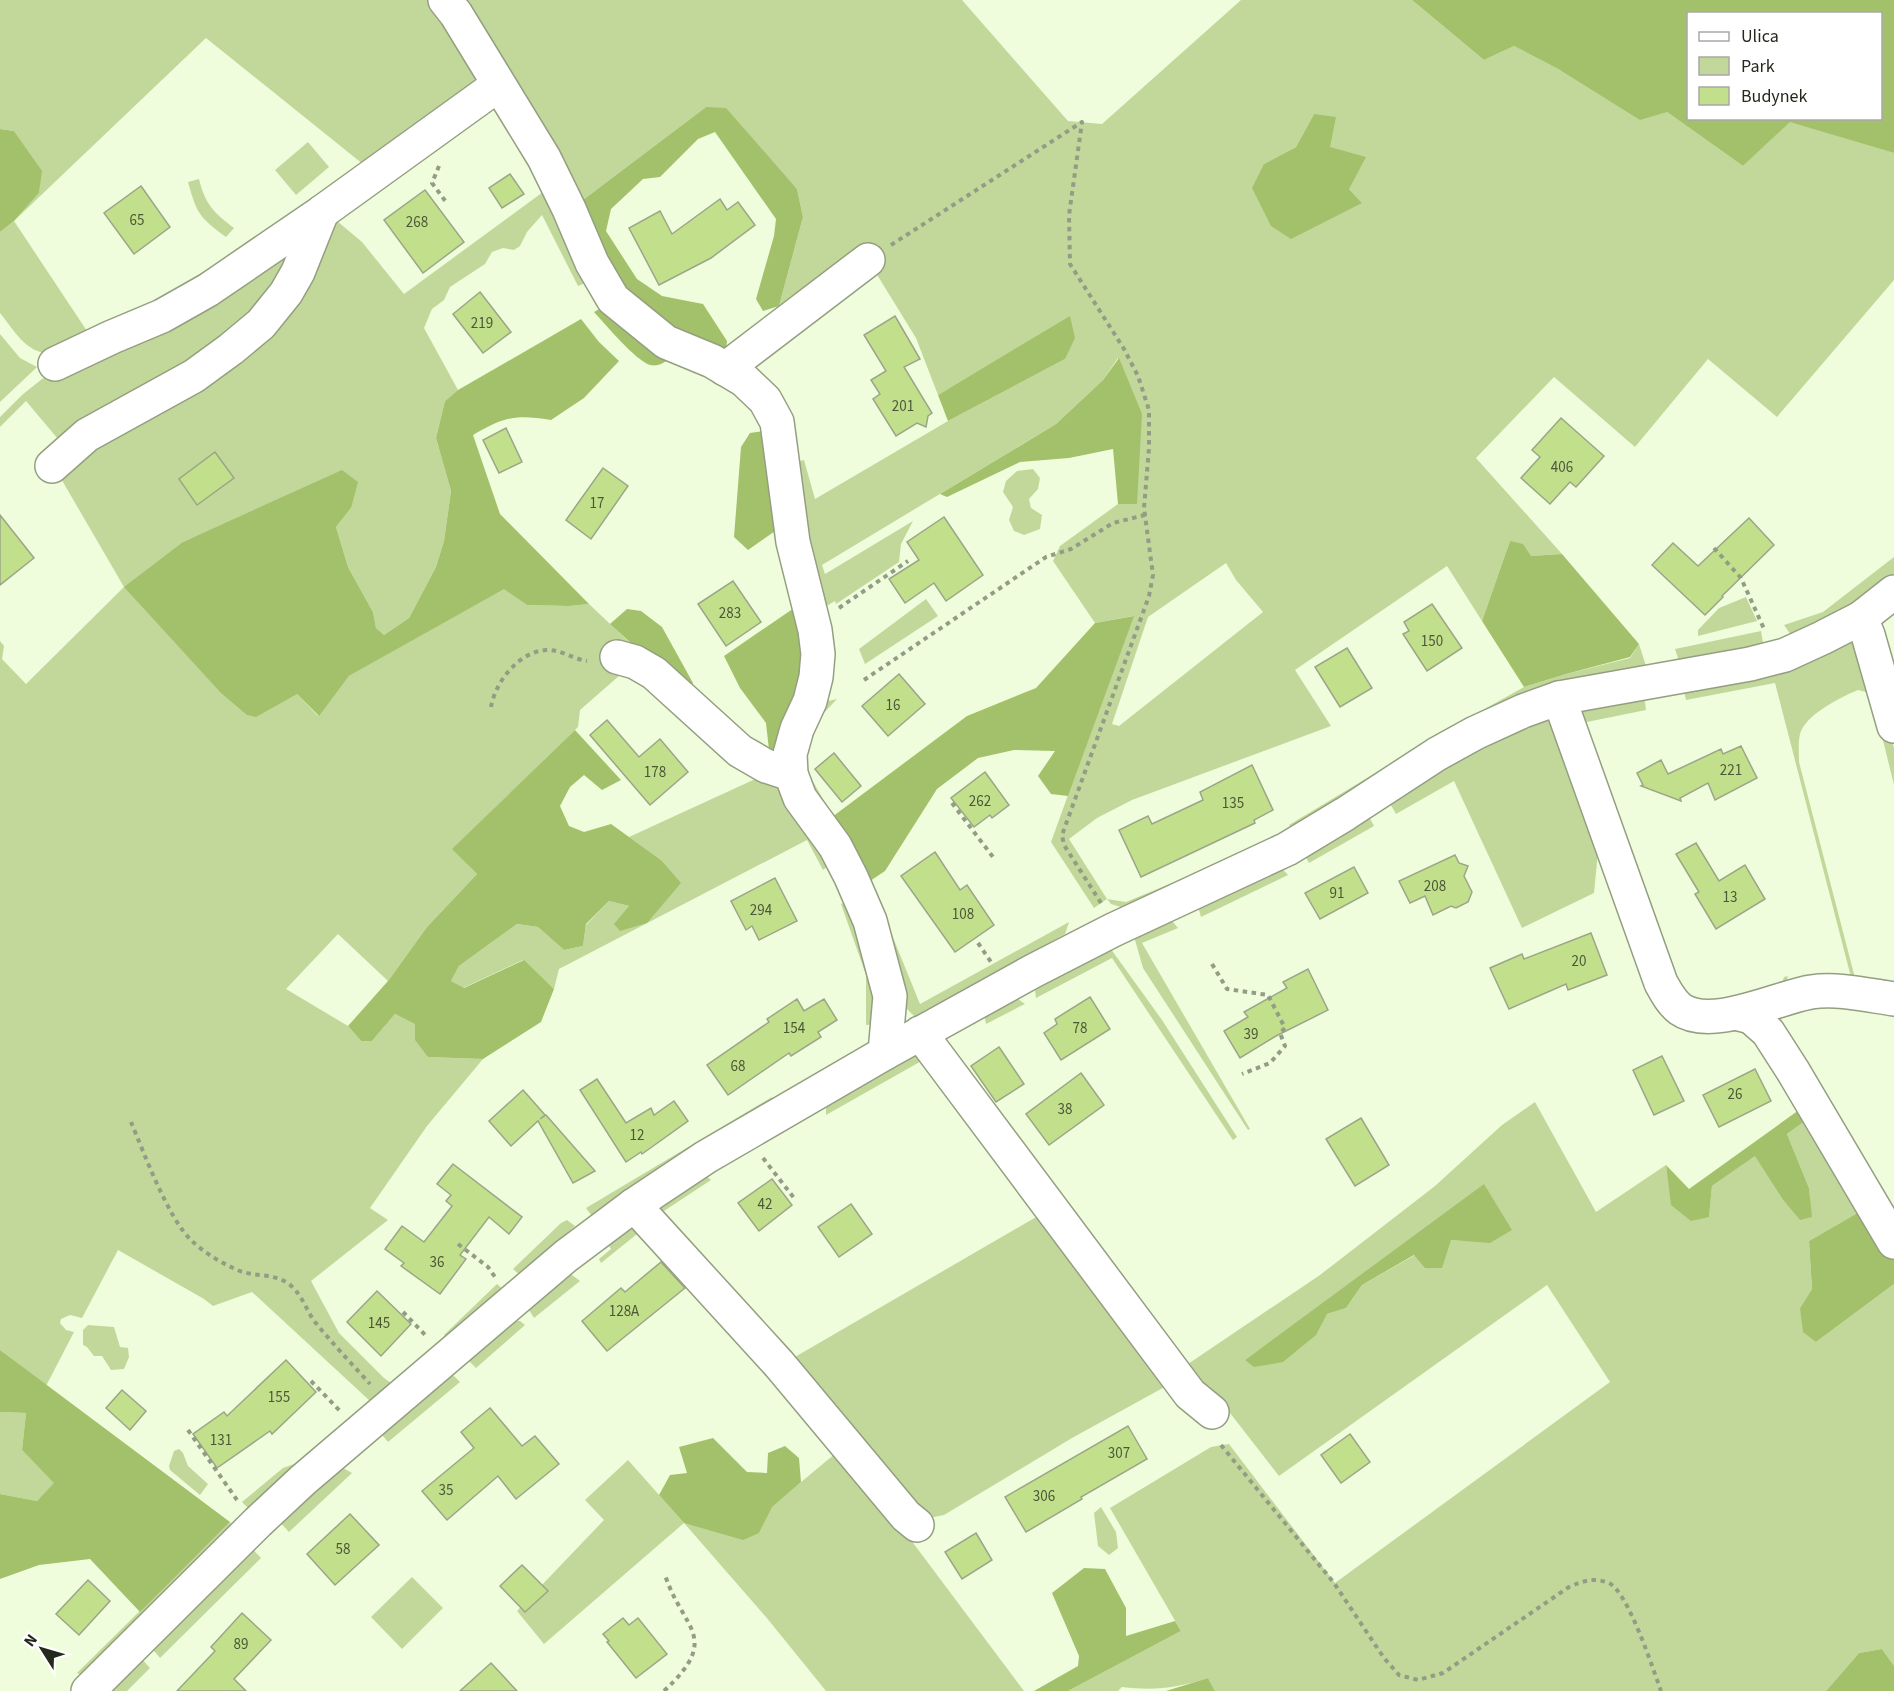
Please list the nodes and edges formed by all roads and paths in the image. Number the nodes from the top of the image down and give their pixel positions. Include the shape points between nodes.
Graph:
1 (445, 0) edge
2 (498, 85) junction
3 (440, 164) dead end
4 (446, 202) dead end
5 (322, 212) junction
6 (868, 260) joint
7 (55, 364) dead end
8 (725, 369) junction
9 (52, 466) dead end
10 (1145, 515) junction
11 (1714, 548) dead end
12 (908, 561) dead end
13 (1894, 592) edge
14 (838, 609) dead end
15 (1861, 618) junction
16 (1765, 630) dead end
17 (617, 657) joint
18 (864, 680) dead end
19 (1559, 698) junction
20 (491, 707) dead end
21 (1894, 726) edge
22 (791, 774) junction
23 (952, 803) dead end
24 (993, 857) dead end
25 (1113, 930) junction
26 (978, 943) dead end
27 (993, 964) dead end
28 (1212, 964) dead end
29 (1894, 999) edge
30 (1736, 1013) junction
31 (920, 1033) junction
32 (885, 1053) junction
33 (1242, 1074) dead end
34 (131, 1122) dead end
35 (757, 1150) dead end
36 (794, 1198) dead end
37 (634, 1205) junction
38 (1894, 1242) edge
39 (458, 1244) dead end
40 (500, 1282) dead end
41 (403, 1311) dead end
42 (434, 1344) dead end
43 (311, 1381) dead end
44 (390, 1407) junction
45 (340, 1412) dead end
46 (1212, 1412) dead end
47 (188, 1430) dead end
48 (1221, 1445) dead end
49 (240, 1504) dead end
50 (917, 1525) dead end
51 (665, 1575) dead end
52 (88, 1691) edge
53 (664, 1691) edge
54 (1661, 1691) edge

1 - 2 street
2 - 5 street
2 - 8 street via 544,158 592,263 613,299 666,342
3 - 4 path via 432,183
5 - 7 street via 208,290 162,316
5 - 9 street via 286,293 261,324 194,376 87,435
6 - 8 street
6 - 10 path via 1082,122 1069,215 1070,264 1124,349 1149,410
8 - 22 street via 765,400 777,422 794,542 815,630 816,677 790,754
10 - 18 path via 1113,523 1071,549 1046,557
10 - 25 path via 1153,575 1149,596 1062,835 1064,845 1102,903
11 - 16 path via 1742,578
12 - 14 path
13 - 15 street
15 - 19 street via 1779,657
15 - 21 street
17 - 20 path via 593,662 546,650 531,654 500,681
17 - 22 street via 654,673 740,752
19 - 25 street via 1475,733 1437,754 1287,849
19 - 30 street via 1661,982 1680,1009 1695,1016
22 - 32 street via 800,798 835,846 870,921 890,996
23 - 24 path
25 - 31 street
26 - 27 path
28 - 33 path via 1227,989 1268,995 1285,1028 1280,1033 1286,1046 1270,1063
29 - 30 street via 1812,992
30 - 38 street via 1751,1017 1768,1032
31 - 32 street
31 - 46 street via 1190,1394
32 - 37 street via 706,1157
34 - 44 path via 189,1239 233,1269 273,1277 291,1286 321,1329
35 - 36 path
37 - 44 street via 566,1256
37 - 50 street via 779,1364
39 - 40 path via 488,1267
41 - 42 path
43 - 45 path
44 - 52 street via 258,1522
47 - 49 path
48 - 54 path via 1334,1583 1399,1675 1418,1680 1443,1673 1588,1578 1610,1584 1621,1595
51 - 53 path via 696,1637 693,1656 680,1677

